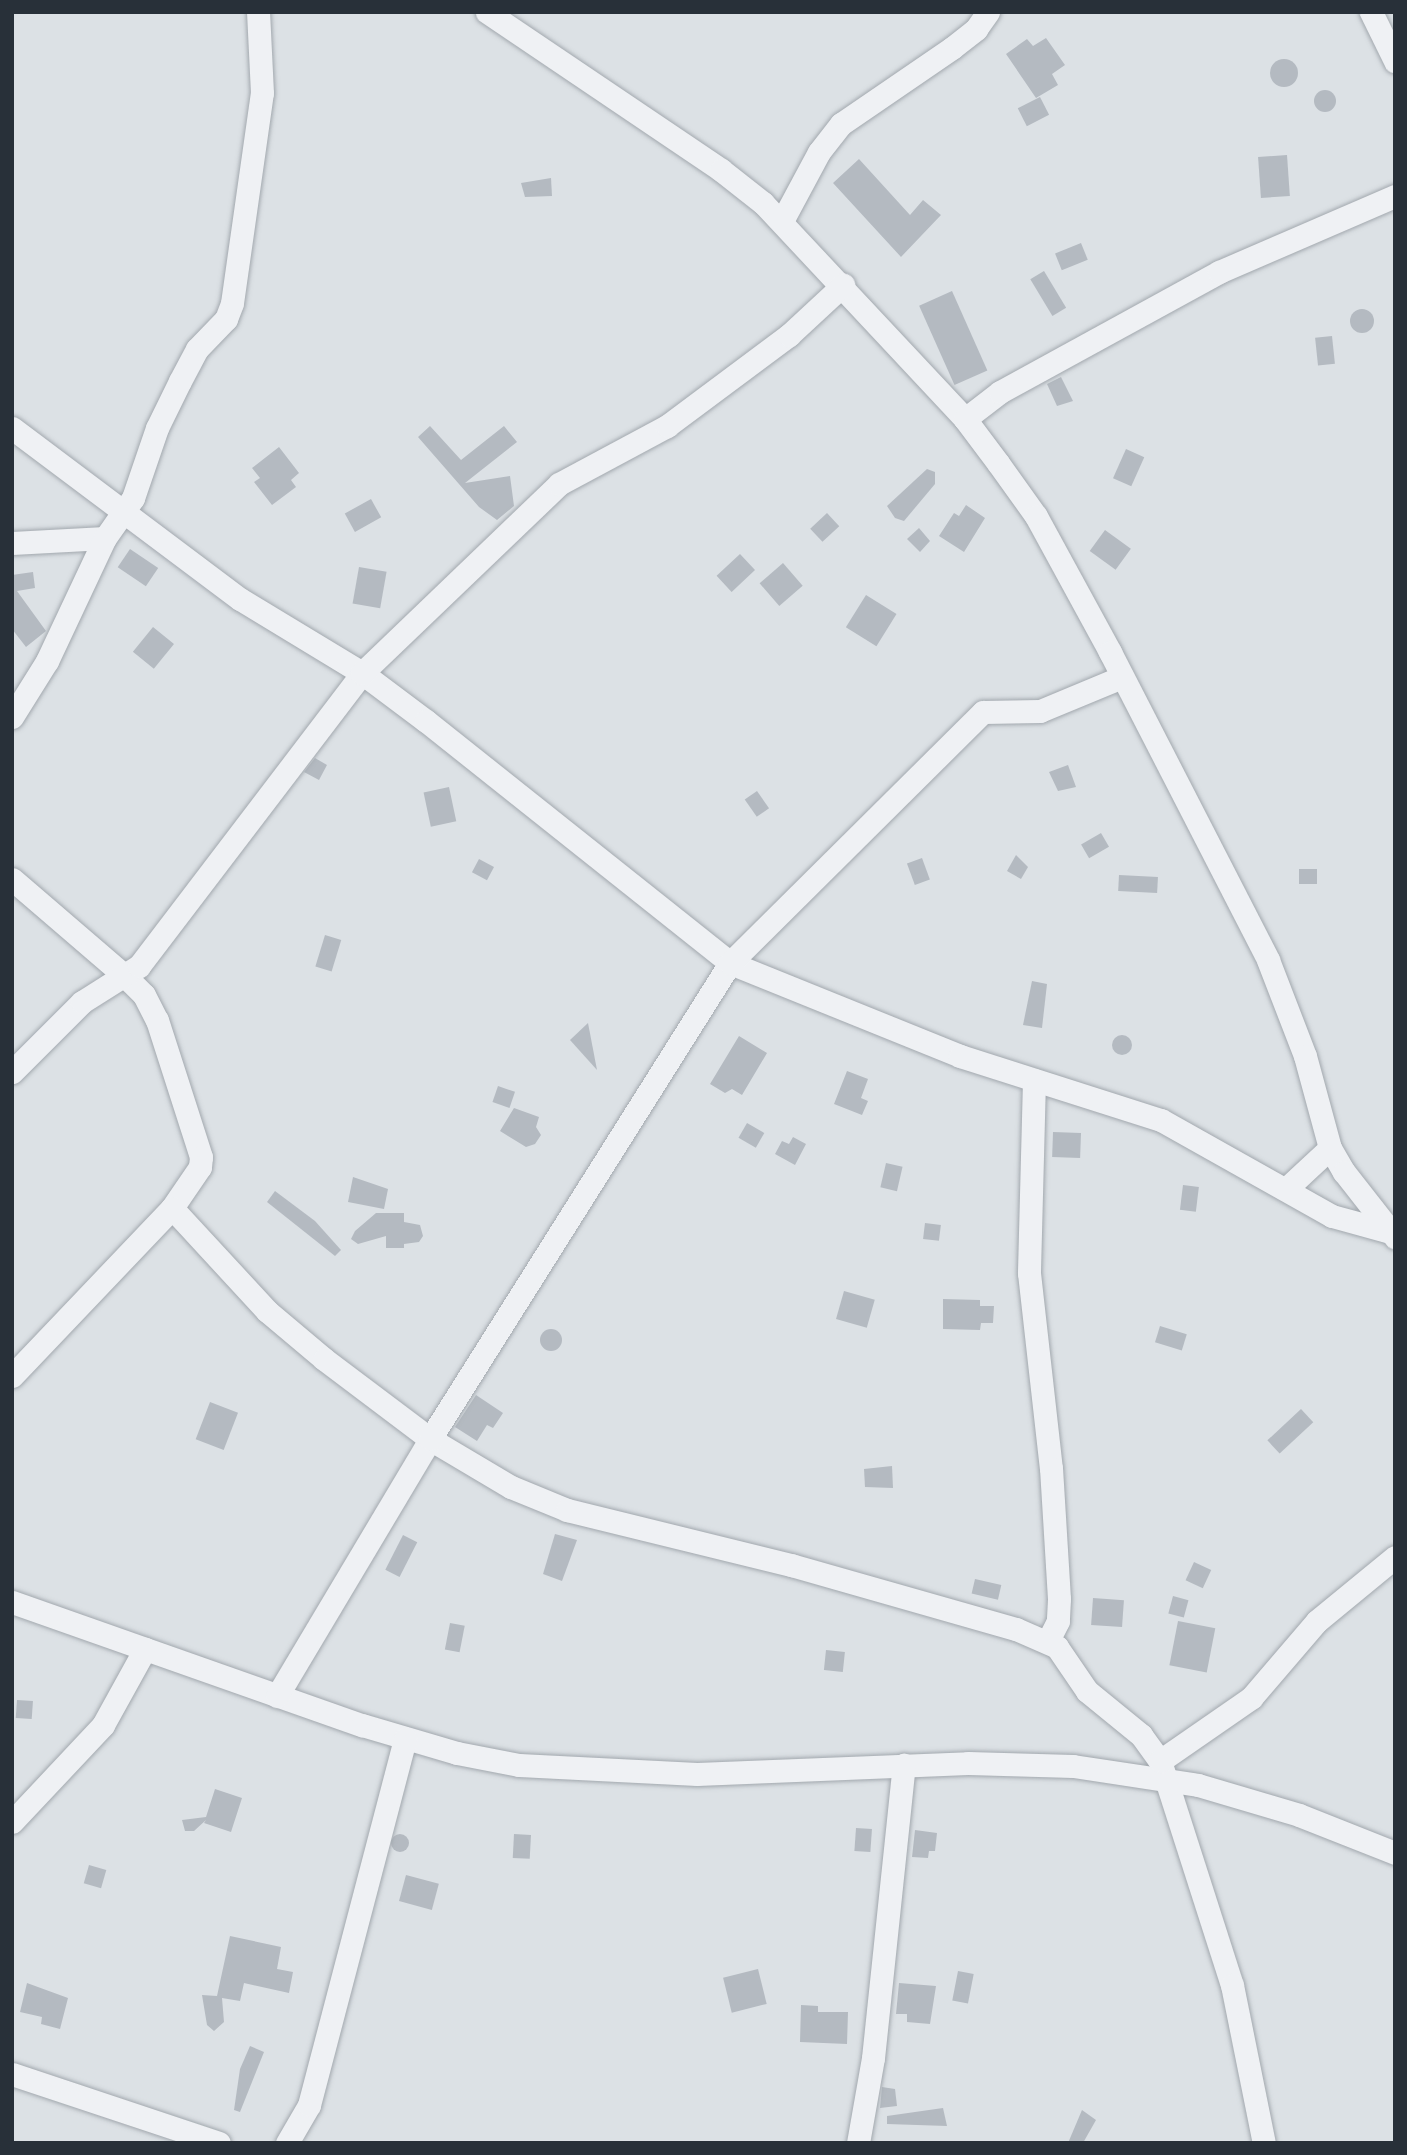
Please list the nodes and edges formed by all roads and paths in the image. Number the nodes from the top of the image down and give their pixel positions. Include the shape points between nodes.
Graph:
1 (258, 12) edge
2 (487, 12) edge
3 (988, 12) edge
4 (1371, 12) edge
5 (1395, 61) edge
6 (1395, 196) edge
7 (782, 221) junction
8 (843, 285) junction
9 (965, 419) junction
10 (12, 428) edge
11 (124, 507) junction
12 (105, 538) junction
13 (12, 543) edge
14 (362, 673) junction
15 (1122, 677) junction
16 (12, 718) edge
17 (12, 879) edge
18 (730, 963) junction
19 (126, 977) junction
20 (12, 1072) edge
21 (1034, 1080) junction
22 (1330, 1147) junction
23 (1286, 1189) junction
24 (172, 1208) junction
25 (1392, 1234) edge
26 (12, 1376) edge
27 (430, 1439) junction
28 (1395, 1557) edge
29 (12, 1602) edge
30 (1048, 1641) junction
31 (145, 1649) junction
32 (277, 1696) junction
33 (405, 1738) junction
34 (904, 1765) junction
35 (1163, 1770) junction
36 (42, 1787) junction
37 (12, 1795) edge
38 (12, 1822) edge
39 (1395, 1853) edge
40 (12, 2074) edge
41 (210, 2141) edge
42 (287, 2143) edge
43 (858, 2143) edge
44 (1264, 2143) edge

1 - 11 street via 262,93 232,303 226,319 197,349 180,381 157,428 133,498
2 - 7 street via 721,170
3 - 7 street via 976,29 952,48 841,124 819,152
4 - 5 street
6 - 9 street via 1219,272 1000,392
7 - 8 street
8 - 9 street
8 - 14 street via 789,335 698,404 559,484
9 - 15 street via 1036,516
10 - 11 street
11 - 12 street
11 - 14 street via 240,599
12 - 13 street
12 - 16 street via 47,661
14 - 18 street
14 - 19 street via 148,955
15 - 18 street via 1040,711 983,712
15 - 22 street via 1288,1004
17 - 19 street
18 - 21 street via 960,1056
18 - 27 street
19 - 20 street via 82,1002
19 - 24 street via 144,995 157,1020 200,1146 200,1167
21 - 23 street via 1161,1120
21 - 30 street via 1029,1273 1052,1481 1059,1599 1058,1621
22 - 23 street
22 - 25 street
23 - 25 street via 1356,1226
24 - 26 street
24 - 27 street via 267,1311
27 - 30 street via 481,1471 567,1510 791,1564
27 - 32 street
28 - 35 street via 1317,1621 1251,1698
29 - 31 street
30 - 35 street via 1058,1647 1087,1691 1141,1735
31 - 32 street
31 - 36 street via 103,1725
32 - 33 street
33 - 34 street via 519,1765 583,1772 697,1774
33 - 42 street via 309,2105
34 - 35 street
34 - 43 street via 873,2058
35 - 39 street
35 - 44 street via 1232,1985
36 - 37 street
36 - 38 street
40 - 41 street

